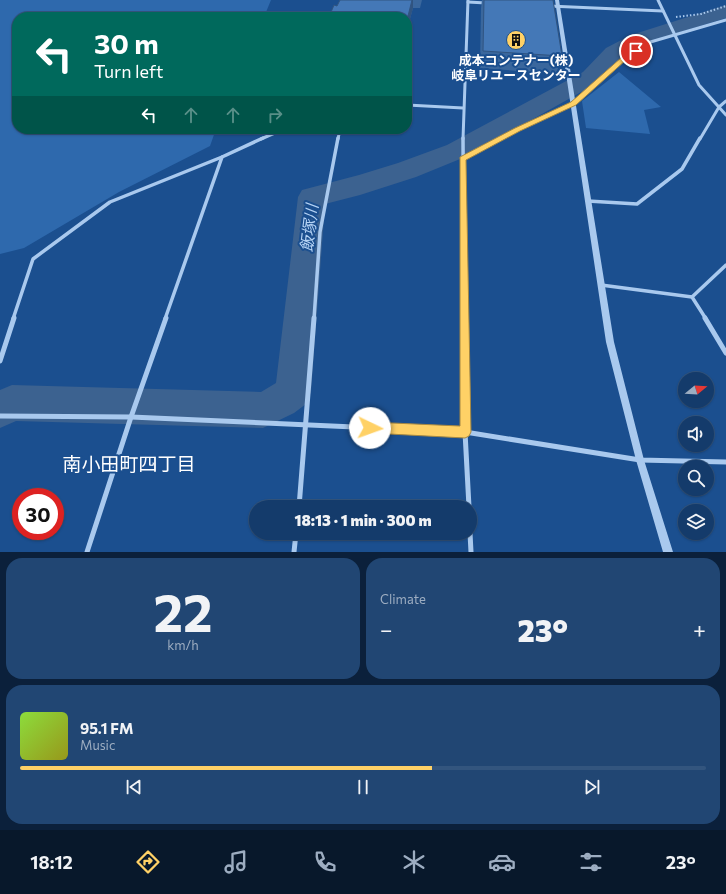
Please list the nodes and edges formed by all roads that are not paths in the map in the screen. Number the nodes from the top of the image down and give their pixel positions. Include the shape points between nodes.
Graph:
1 (558, 0) edge
2 (658, 0) edge
3 (468, 1) edge
4 (491, 3) edge
5 (543, 5) edge
6 (558, 6) junction
7 (663, 11) junction
8 (726, 20) edge
9 (676, 36) junction
10 (726, 101) edge
11 (573, 103) junction
12 (412, 105) edge
13 (719, 107) junction
14 (463, 108) junction
15 (726, 115) edge
16 (273, 134) edge
17 (339, 134) edge
18 (222, 157) junction
19 (462, 158) junction
20 (588, 201) junction
21 (726, 265) edge
22 (601, 285) junction
23 (692, 296) junction
24 (726, 352) edge
25 (0, 361) edge
26 (0, 416) edge
27 (131, 417) junction
28 (306, 425) junction
29 (465, 432) junction
30 (640, 460) junction
31 (726, 462) edge
32 (299, 500) edge
33 (469, 500) edge
34 (295, 540) edge
35 (470, 540) edge
36 (87, 552) edge
37 (294, 552) edge
38 (471, 552) edge
39 (668, 552) edge

1 - 6 street
2 - 7 street
3 - 4 street
3 - 14 street
5 - 6 street
6 - 7 street
6 - 11 street
7 - 9 street
8 - 9 street
9 - 11 street via 647,44 624,58
9 - 13 street via 700,85
10 - 13 street
11 - 19 street
11 - 20 street
12 - 14 street
13 - 15 street
13 - 20 street via 682,169 637,204
14 - 19 street
16 - 18 street
17 - 28 street via 320,232
18 - 25 street via 110,202 33,259
18 - 27 street
19 - 29 street
20 - 22 street
21 - 23 street
22 - 23 street
22 - 30 street via 610,342
23 - 24 street
26 - 27 street
27 - 28 street
27 - 36 street
28 - 29 street
28 - 32 street
29 - 30 street
29 - 33 street
30 - 31 street
30 - 39 street
34 - 37 street
35 - 38 street

